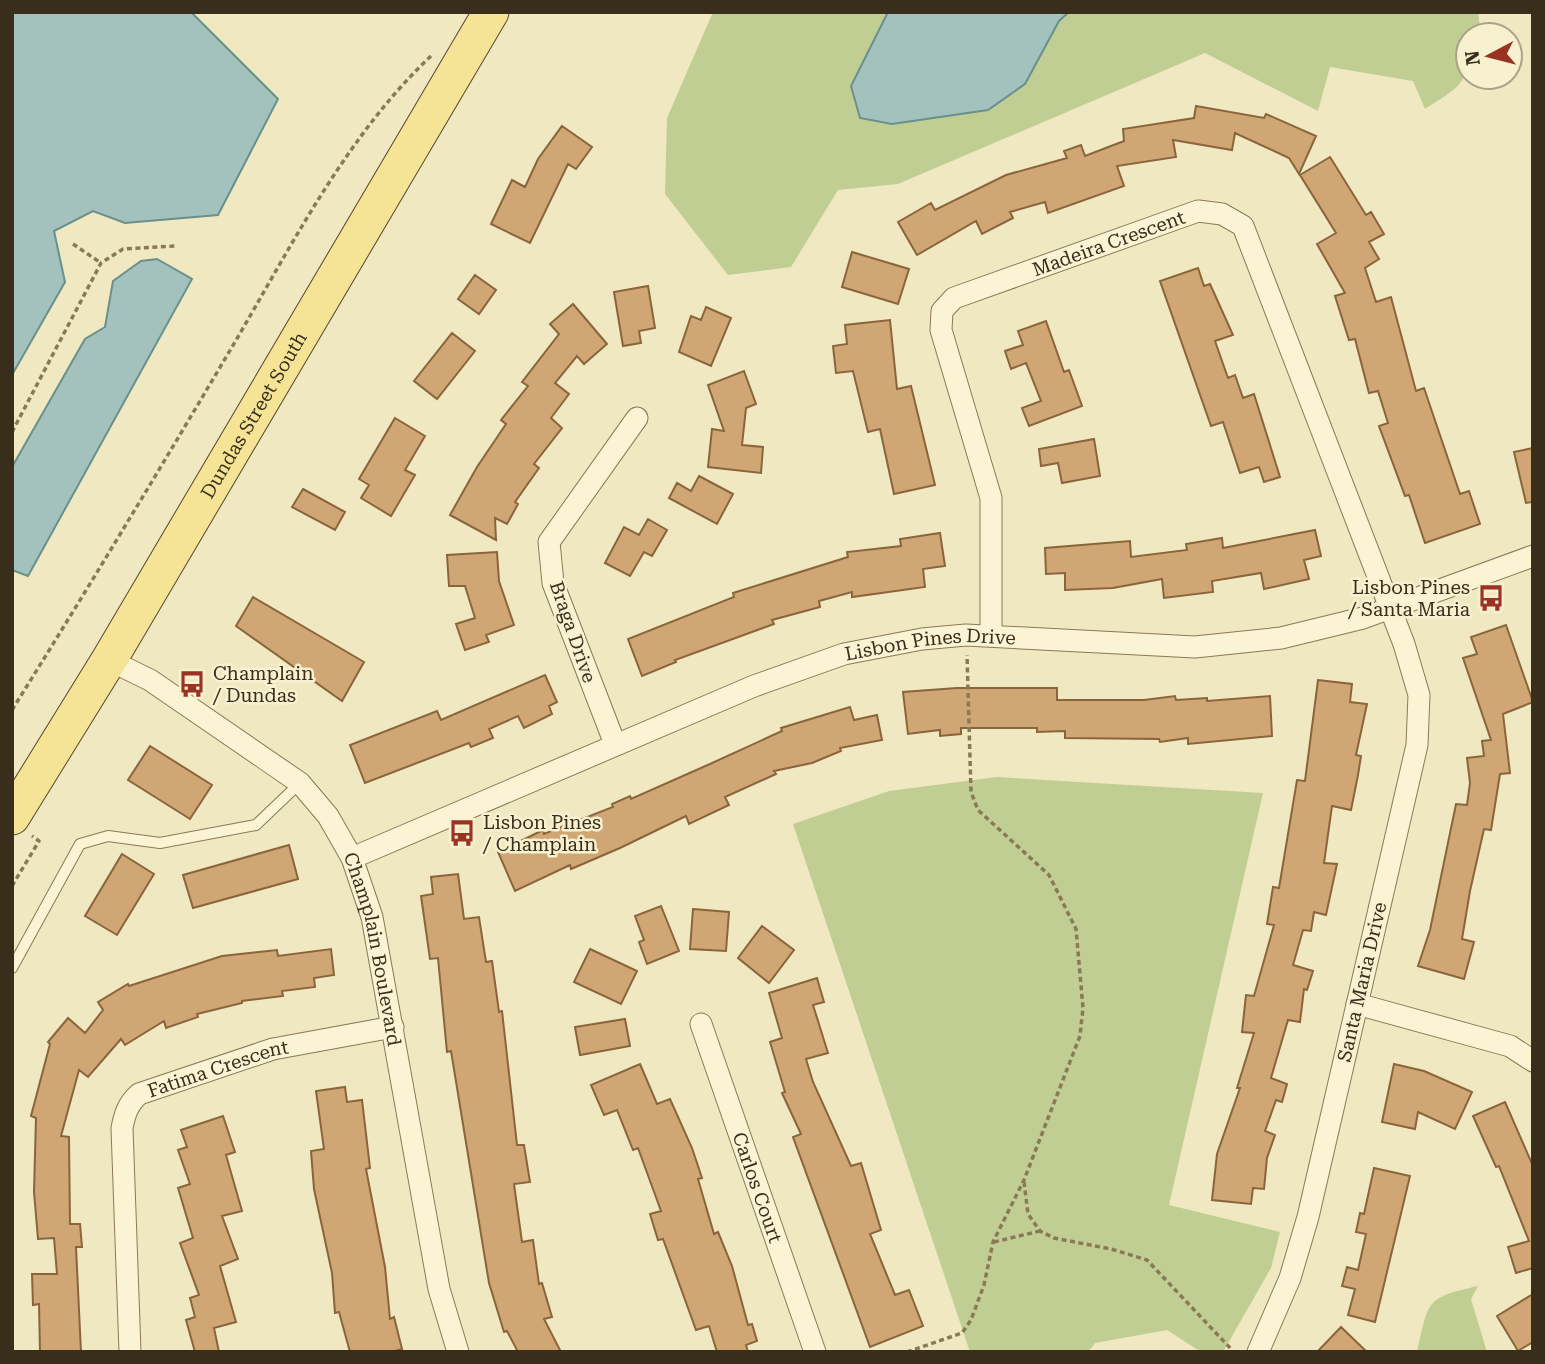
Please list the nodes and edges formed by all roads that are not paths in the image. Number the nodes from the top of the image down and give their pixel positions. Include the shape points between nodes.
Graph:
1 (491, 12) edge
2 (636, 418) dead end
3 (1533, 556) edge
4 (1389, 610) junction
5 (990, 635) junction
6 (109, 660) junction
7 (615, 744) junction
8 (300, 783) junction
9 (21, 826) edge
10 (352, 858) junction
11 (12, 968) edge
12 (1357, 1004) junction
13 (701, 1024) dead end
14 (393, 1027) junction
15 (1533, 1061) edge
16 (130, 1352) edge
17 (458, 1352) edge
18 (816, 1352) edge
19 (1258, 1352) edge

1 - 6 main road, Dundas Street South
2 - 7 street, Braga Drive via 549,542 553,583
3 - 4 street, Lisbon Pines Drive
4 - 5 street, Lisbon Pines Drive via 1281,638 1195,647
4 - 5 street, Madeira Crescent via 1243,226 1222,214 1198,211 954,298 942,311 941,330 991,498
4 - 12 street, Santa Maria Drive via 1419,695 1417,746
5 - 7 street, Lisbon Pines Drive via 922,639 844,654
6 - 8 street, Champlain Boulevard via 149,680
6 - 9 main road, Dundas Street South
7 - 10 street, Lisbon Pines Drive
8 - 10 street, Champlain Boulevard via 328,816
8 - 11 lane via 256,825 160,843 108,836 80,844
10 - 14 street, Champlain Boulevard via 372,917
12 - 15 street via 1510,1046
12 - 19 street, Santa Maria Drive via 1304,1229 1290,1278
13 - 18 street, Carlos Court
14 - 16 street, Fatima Crescent via 239,1058 139,1094 131,1101 122,1128
14 - 17 street, Champlain Boulevard via 439,1289

